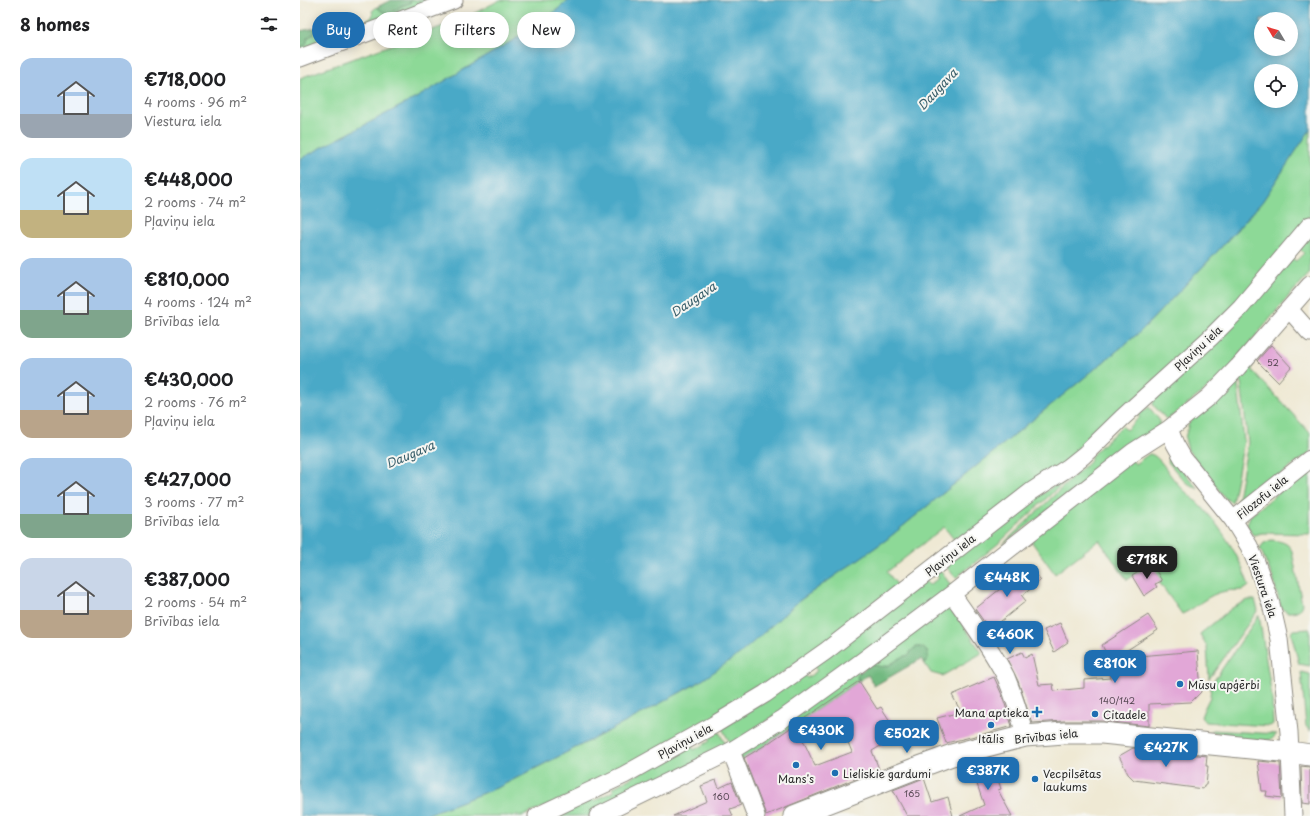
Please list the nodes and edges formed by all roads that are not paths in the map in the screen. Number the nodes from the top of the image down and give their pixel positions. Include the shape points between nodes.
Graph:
1 (454, 0) edge
2 (300, 58) edge
3 (1310, 225) edge
4 (1310, 285) edge
5 (1289, 310) junction
6 (1310, 333) edge
7 (1169, 429) junction
8 (1310, 459) edge
9 (1233, 520) junction
10 (952, 594) junction
11 (1025, 736) junction
12 (731, 751) junction
13 (1290, 752) junction
14 (1310, 755) edge
15 (800, 815) edge
16 (537, 816) edge
17 (598, 816) edge
18 (756, 816) edge
19 (1293, 816) edge

1 - 2 street
3 - 16 street, Pļaviņu iela via 1231,318 1069,468 1032,491 826,651 765,694 624,775
4 - 5 street
5 - 6 street
5 - 7 street via 1209,397
7 - 9 street, Viestura iela via 1183,458
7 - 10 street via 1133,452
8 - 9 street, Filozofu iela
9 - 13 street, Viestura iela via 1251,551 1271,604 1279,639
10 - 11 street via 989,648 1005,677 1016,703
10 - 12 street via 790,714
11 - 13 main road, Brīvības iela via 1102,733
11 - 15 main road, Brīvības iela via 914,768
12 - 17 street
12 - 18 street
13 - 14 main road, Brīvības iela
13 - 19 street, Viestura iela

